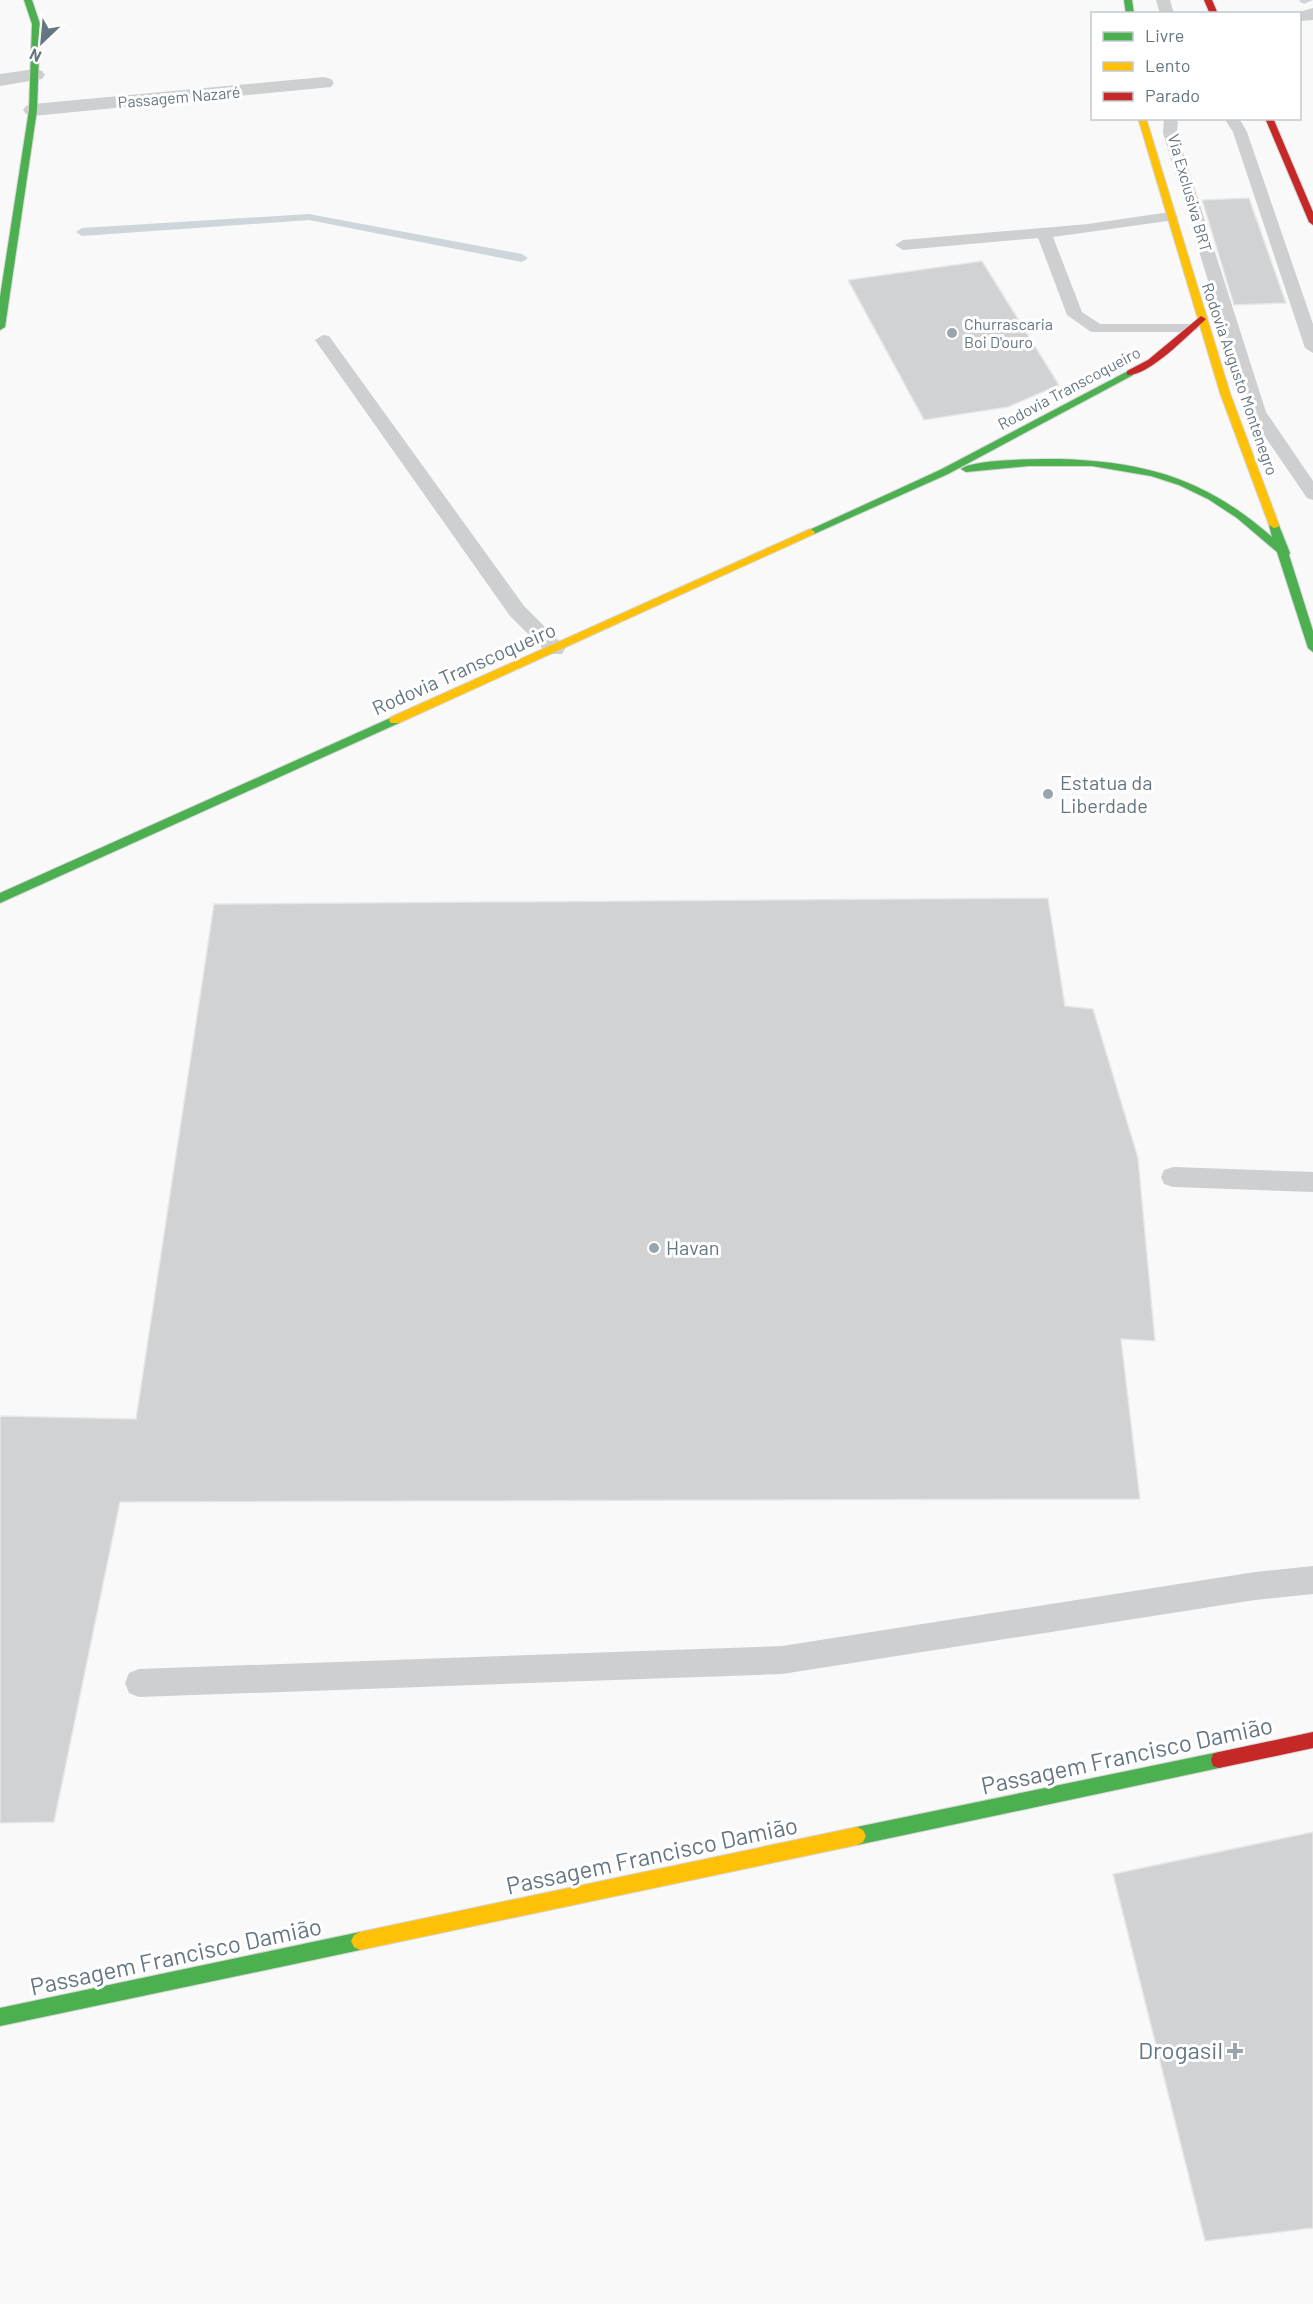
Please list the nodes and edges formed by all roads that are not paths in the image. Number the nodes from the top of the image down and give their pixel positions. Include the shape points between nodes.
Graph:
1 (28, 0) edge
2 (35, 75) junction
3 (0, 80) edge
4 (324, 83) dead end
5 (33, 110) junction
6 (1143, 120) edge
7 (1171, 120) edge
8 (1231, 120) edge
9 (1270, 120) edge
10 (1170, 217) junction
11 (1313, 222) edge
12 (1044, 232) junction
13 (903, 245) dead end
14 (1196, 323) junction
15 (0, 327) edge
16 (323, 340) dead end
17 (1313, 348) edge
18 (944, 472) junction
19 (1313, 494) edge
20 (1285, 553) junction
21 (1313, 648) edge
22 (555, 649) junction
23 (0, 898) edge
24 (1173, 1177) dead end
25 (1313, 1182) edge
26 (1313, 1580) edge
27 (139, 1683) dead end
28 (1313, 1740) edge
29 (0, 2017) edge

1 - 2 main road via 36,24
2 - 3 street
2 - 5 main road
4 - 5 street, Passagem Nazaré
5 - 15 main road
6 - 10 main road, Rodovia Augusto Montenegro
7 - 19 lane, Via Exclusiva BRT via 1170,133 1257,412
8 - 17 lane via 1240,132
9 - 11 main road
10 - 12 lane
10 - 14 main road, Rodovia Augusto Montenegro
12 - 13 lane
12 - 14 lane via 1075,315 1097,329
14 - 18 main road, Rodovia Transcoqueiro via 1151,362
14 - 20 main road, Rodovia Augusto Montenegro
16 - 22 lane via 517,611
18 - 20 main road, Rodovia Transcoqueiro via 988,465 1076,461 1114,462 1161,473 1216,499 1262,531
18 - 22 main road, Rodovia Transcoqueiro
20 - 21 main road, Rodovia Augusto Montenegro
22 - 23 main road, Rodovia Transcoqueiro
24 - 25 lane
26 - 27 lane via 782,1660
28 - 29 main road, Passagem Francisco Damião

